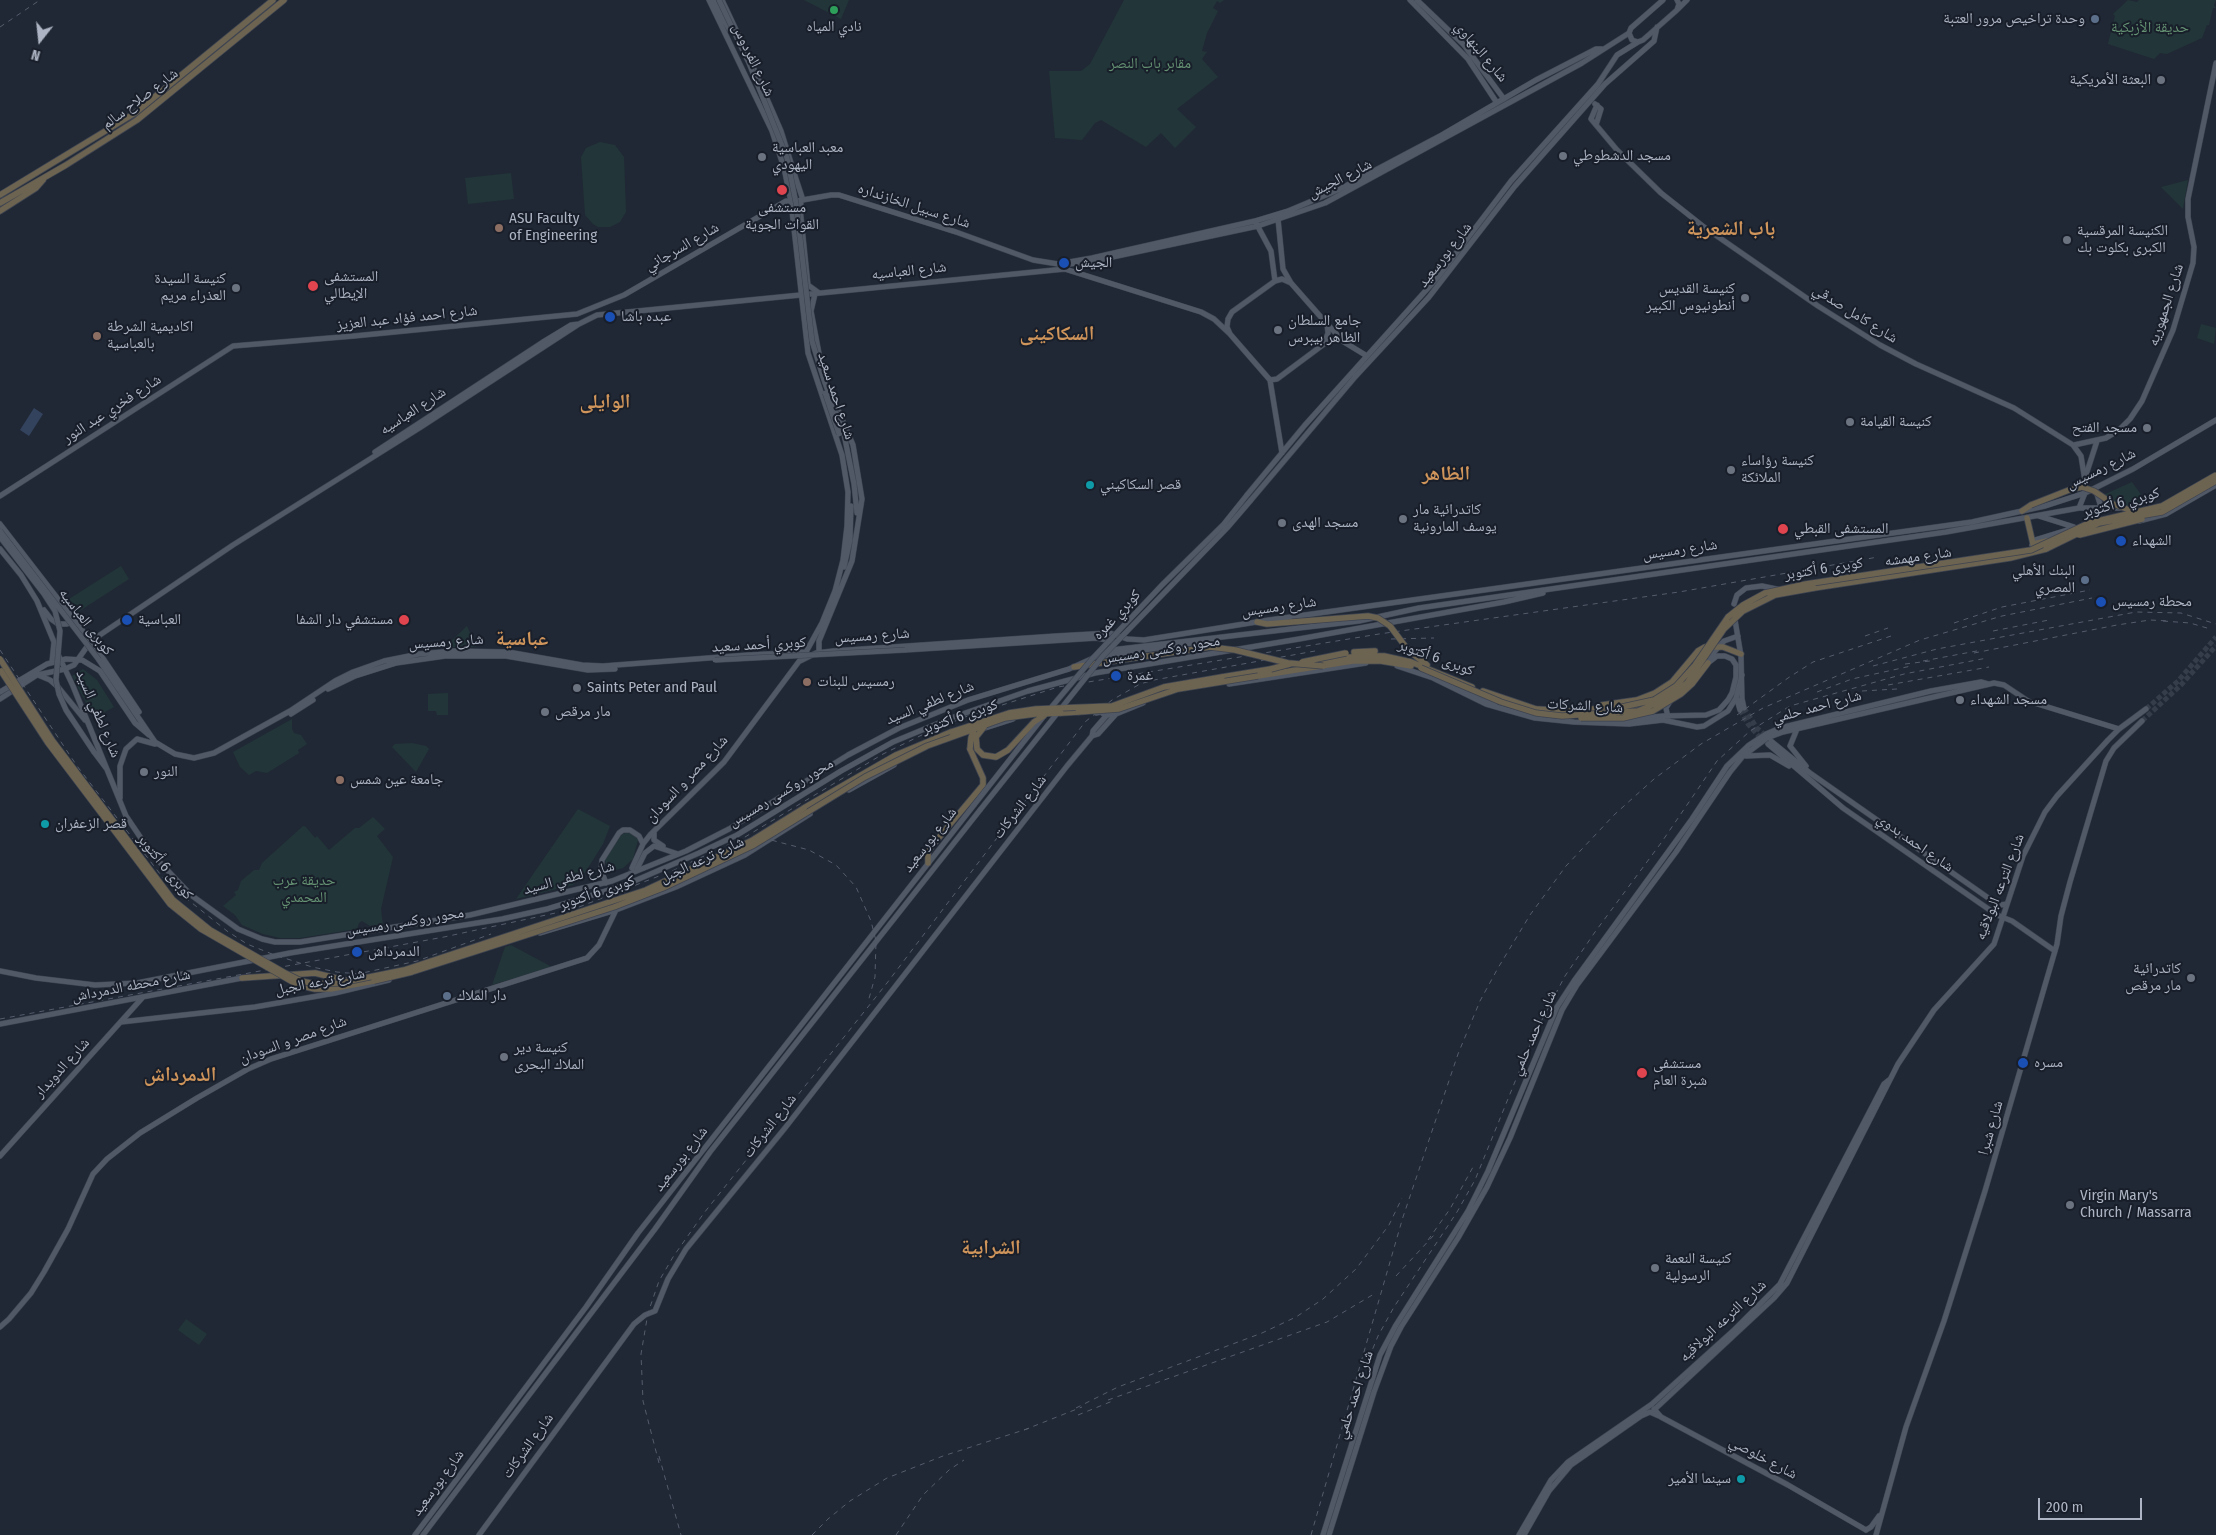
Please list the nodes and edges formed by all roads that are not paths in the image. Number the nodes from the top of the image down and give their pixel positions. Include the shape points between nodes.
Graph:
1 (273, 0) edge
2 (284, 0) edge
3 (709, 0) edge
4 (713, 0) edge
5 (720, 0) edge
6 (1410, 0) edge
7 (1417, 0) edge
8 (1663, 0) edge
9 (1677, 0) edge
10 (1688, 0) edge
11 (1677, 10) junction
12 (1657, 27) junction
13 (1629, 33) junction
14 (1638, 42) junction
15 (1602, 49) junction
16 (2216, 63) edge
17 (1504, 99) junction
18 (1591, 100) junction
19 (1497, 103) junction
20 (772, 131) joint
21 (44, 178) junction
22 (0, 195) edge
23 (801, 200) junction
24 (790, 202) junction
25 (0, 203) edge
26 (0, 210) edge
27 (1278, 219) junction
28 (1256, 223) junction
29 (1030, 259) junction
30 (1065, 264) junction
31 (1076, 264) junction
32 (1033, 271) junction
33 (1077, 272) junction
34 (1275, 280) junction
35 (1291, 283) junction
36 (818, 294) junction
37 (800, 295) junction
38 (594, 308) junction
39 (583, 312) joint
40 (811, 314) junction
41 (595, 316) junction
42 (803, 317) junction
43 (1328, 324) junction
44 (1230, 334) junction
45 (233, 346) joint
46 (1367, 356) junction
47 (1270, 380) junction
48 (834, 400) junction
49 (825, 404) junction
50 (836, 406) junction
51 (828, 412) junction
52 (2216, 420) edge
53 (841, 434) junction
54 (2098, 441) junction
55 (2073, 445) junction
56 (1282, 453) junction
57 (2216, 474) edge
58 (2085, 478) junction
59 (2216, 481) edge
60 (2216, 485) edge
61 (2096, 488) junction
62 (2085, 493) junction
63 (1, 494) edge
64 (1249, 498) junction
65 (2101, 506) junction
66 (2110, 507) junction
67 (2079, 508) junction
68 (2022, 511) junction
69 (2137, 512) junction
70 (2155, 514) junction
71 (2039, 516) junction
72 (2027, 518) junction
73 (2145, 520) junction
74 (0, 524) edge
75 (858, 524) junction
76 (2076, 527) junction
77 (0, 531) edge
78 (0, 537) edge
79 (2057, 539) joint
80 (2033, 544) junction
81 (0, 549) edge
82 (2046, 549) joint
83 (1857, 579) junction
84 (1568, 586) junction
85 (835, 591) junction
86 (37, 601) junction
87 (1734, 604) dead end
88 (1386, 605) junction
89 (1360, 609) junction
90 (1389, 615) junction
91 (75, 620) junction
92 (1359, 620) junction
93 (1735, 620) dead end
94 (1257, 622) junction
95 (1221, 636) junction
96 (1738, 636) junction
97 (91, 642) junction
98 (976, 643) junction
99 (1718, 646) junction
100 (54, 648) junction
101 (905, 650) joint
102 (806, 652) junction
103 (819, 652) junction
104 (1740, 654) junction
105 (1103, 656) junction
106 (0, 659) edge
107 (80, 659) junction
108 (61, 660) junction
109 (800, 661) junction
110 (52, 662) junction
111 (673, 663) joint
112 (1322, 663) junction
113 (1708, 663) joint
114 (1428, 665) junction
115 (1074, 667) junction
116 (0, 668) edge
117 (65, 669) junction
118 (37, 675) junction
119 (1742, 675) junction
120 (0, 692) edge
121 (1488, 694) junction
122 (1931, 694) junction
123 (1499, 698) junction
124 (1736, 698) junction
125 (0, 699) edge
126 (1489, 702) junction
127 (1129, 708) junction
128 (2146, 710) tunnel mouth
129 (1098, 713) junction
130 (1574, 713) junction
131 (1045, 714) junction
132 (1106, 716) junction
133 (1695, 716) junction
134 (1668, 718) junction
135 (2142, 721) tunnel mouth
136 (1101, 722) junction
137 (978, 723) junction
138 (89, 725) junction
139 (988, 725) junction
140 (1695, 727) junction
141 (1797, 728) junction
142 (2119, 729) junction
143 (147, 730) junction
144 (151, 736) junction
145 (1092, 736) junction
146 (158, 745) junction
147 (228, 745) junction
148 (94, 752) joint
149 (1743, 756) junction
150 (108, 769) junction
151 (1810, 773) junction
152 (1810, 780) junction
153 (120, 803) junction
154 (974, 805) joint
155 (980, 810) joint
156 (1695, 820) junction
157 (656, 830) junction
158 (643, 844) junction
159 (1918, 849) junction
160 (686, 851) junction
161 (679, 854) junction
162 (1929, 858) junction
163 (1916, 859) junction
164 (928, 863) junction
165 (1926, 866) junction
166 (635, 870) junction
167 (606, 883) junction
168 (625, 884) junction
169 (2007, 904) junction
170 (616, 910) junction
171 (2003, 918) junction
172 (874, 932) junction
173 (877, 940) junction
174 (2055, 951) junction
175 (0, 972) edge
176 (242, 978) joint
177 (348, 981) junction
178 (143, 996) junction
179 (813, 1010) junction
180 (818, 1014) junction
181 (804, 1021) junction
182 (120, 1022) junction
183 (0, 1024) edge
184 (809, 1025) junction
185 (0, 1156) edge
186 (1826, 1201) junction
187 (645, 1224) junction
188 (655, 1229) junction
189 (638, 1234) junction
190 (647, 1239) junction
191 (609, 1275) junction
192 (615, 1279) junction
193 (0, 1326) edge
194 (1649, 1406) junction
195 (1655, 1409) junction
196 (1661, 1417) junction
197 (1363, 1418) junction
198 (1612, 1433) junction
199 (1881, 1513) junction
200 (1867, 1533) edge
201 (415, 1535) edge
202 (423, 1535) edge
203 (479, 1535) edge
204 (1323, 1535) edge
205 (1329, 1535) edge
206 (1518, 1535) edge
207 (1524, 1535) edge
208 (1876, 1535) edge

1 - 22 highway, شارع صلاح سالم via 135,113
2 - 21 highway, شارع صلاح سالم via 144,115
3 - 20 main road, شارع الفردوس
4 - 53 main road, bridge via 747,64 785,158 795,203 812,350
5 - 23 main road, شارع الفردوس via 781,131
5 - 53 main road, bridge via 787,158 796,203 812,341
6 - 19 main road, شارع البنهاوي via 1468,59
7 - 17 main road, شارع البنهاوي via 1464,46
8 - 13 main road, شارع الجيش
9 - 11 main road
10 - 11 main road
11 - 12 main road, شارع بورسعيد
12 - 14 main road, شارع بورسعيد
12 - 18 main road, شارع بورسعيد via 1654,41
13 - 14 main road via 1631,39
13 - 15 main road, شارع الجيش
14 - 46 main road, شارع بورسعيد via 1617,55 1598,84 1511,181 1438,277
15 - 17 main road, شارع الجيش via 1596,49
15 - 27 main road, شارع الجيش via 1582,63 1325,203
16 - 54 main road, شارع الجمهوريه via 2188,199 2194,252 2181,305 2161,358 2133,415 2119,430
17 - 19 main road, شارع الجيش
18 - 55 main road, شارع كامل صدقي via 1599,107 1596,125 1676,206 1818,306 1901,357 2020,411
18 - 64 main road, شارع بورسعيد via 1515,186 1429,297
19 - 28 main road, شارع الجيش via 1338,190
20 - 24 main road, شارع احمد سعيد via 784,168
21 - 25 highway, شارع صلاح سالم
21 - 26 highway via 36,188
23 - 24 main road, شارع سبيل الخازنداره
23 - 29 main road, شارع سبيل الخازنداره via 839,195
23 - 36 main road via 808,285
24 - 37 main road, شارع احمد سعيد
24 - 38 main road, شارع السرجاني via 786,201 624,295
27 - 28 main road, شارع الجيش
27 - 35 main road via 1281,264
28 - 30 main road, شارع الجيش
28 - 31 main road, شارع الجيش
28 - 34 main road via 1272,251
29 - 30 main road, شارع الجيش
29 - 32 main road via 1034,264
30 - 31 main road, شارع الجيش
31 - 33 main road
32 - 33 main road, شارع العباسيه via 1065,269
32 - 36 main road, شارع العباسيه
33 - 44 main road, شارع العباسيه via 1207,315
34 - 35 main road
34 - 44 main road via 1232,312 1227,323
35 - 43 main road
36 - 37 main road, شارع العباسيه
36 - 40 main road, شارع احمد سعيد via 811,305
37 - 41 main road, شارع العباسيه
37 - 42 main road, شارع احمد سعيد
38 - 39 main road, شارع السرجاني
38 - 41 main road via 591,312
39 - 45 main road, شارع احمد فؤاد عبد العزيز via 568,316
40 - 42 main road via 806,312
40 - 48 main road, شارع احمد سعيد via 819,354
41 - 97 main road, شارع العباسيه via 264,525
42 - 49 main road, شارع احمد سعيد via 809,358
43 - 46 main road via 1344,342
43 - 47 main road via 1324,344 1277,380
44 - 47 main road
45 - 63 main road, شارع فخري عبد النور
46 - 56 main road, شارع بورسعيد
47 - 56 main road
48 - 49 main road
48 - 50 main road, شارع احمد سعيد
49 - 51 main road, شارع احمد سعيد
50 - 51 main road via 830,407
50 - 75 main road, شارع احمد سعيد via 852,445 861,489
51 - 85 main road, شارع احمد سعيد via 842,455 848,501 845,547
52 - 61 main road, شارع رمسيس
53 - 75 main road via 854,484
53 - 85 main road via 852,523 847,557
54 - 55 main road, شارع الجمهوريه
54 - 58 main road
55 - 58 main road via 2081,456
56 - 64 main road, شارع بورسعيد
57 - 66 main road via 2158,506 2140,509
57 - 69 highway, كوبري 6 أكتوبر, bridge via 2162,506
58 - 62 main road
59 - 70 highway, كوبري 6 أكتوبر, bridge
60 - 73 main road via 2166,514
61 - 62 main road, شارع رمسيس
61 - 65 main road
62 - 67 main road
62 - 68 main road, شارع رمسيس
64 - 105 main road, كوبري غمره, bridge via 1227,528
64 - 131 main road, كوبري غمره, bridge via 1156,591
65 - 66 main road, شارع رمسيس
65 - 67 main road, شارع رمسيس
66 - 73 main road
67 - 71 main road, شارع رمسيس
68 - 69 highway, bridge via 2031,504 2082,487 2113,504
68 - 88 main road, شارع رمسيس via 1899,533
69 - 79 highway, كوبري 6 أكتوبر, bridge via 2088,522
70 - 80 highway, bridge via 2077,536
70 - 82 highway, كوبري 6 أكتوبر, bridge via 2098,523
71 - 72 main road, شارع رمسيس
71 - 76 main road
72 - 80 highway
72 - 84 main road, شارع رمسيس
73 - 76 main road
74 - 91 main road, شارع رمسيس
75 - 103 main road, شارع احمد سعيد via 850,567 818,640
76 - 80 main road, شارع مهمشه via 2038,539
77 - 143 main road, كوبرى العباسيه, bridge via 99,660
78 - 148 main road, كوبرى العباسيه, bridge via 55,611 60,631 57,689 64,706
79 - 130 highway, كوبرى 6 أكتوبر, bridge via 2031,550 1765,593 1728,617 1690,672 1662,696 1628,707
80 - 83 main road, شارع مهمشه via 2026,553
81 - 86 main road
82 - 130 highway, كوبرى 6 أكتوبر, bridge via 2010,558 1775,594 1736,616 1693,676 1664,700 1629,712
83 - 87 main road, شارع مهمشه via 1786,590 1750,587 1739,592
83 - 123 highway, bridge via 1764,595 1742,607 1725,623 1678,688 1638,707 1561,712 1536,709
84 - 90 main road, شارع رمسيس
84 - 168 main road, محور روكسى رمسيس via 1465,610 1095,673 1028,691 981,706 893,742 728,840
85 - 102 main road, شارع احمد سعيد
86 - 91 main road via 54,622 67,624
86 - 100 main road
88 - 89 main road, شارع رمسيس
88 - 90 main road via 1384,610
89 - 92 main road via 1363,615
89 - 94 main road, شارع رمسيس
90 - 92 main road, شارع رمسيس
91 - 97 main road, شارع رمسيس
92 - 95 main road, شارع رمسيس
93 - 96 main road
94 - 98 main road, شارع رمسيس via 1117,641 1097,636
94 - 114 highway, bridge via 1272,624 1355,615 1378,618 1390,626 1408,650
95 - 105 main road via 1178,646
95 - 115 main road, شارع رمسيس via 1118,648
96 - 99 main road
96 - 104 main road
97 - 107 main road
97 - 143 main road, شارع رمسيس via 124,689
98 - 101 main road, شارع رمسيس
98 - 103 main road, شارع رمسيس
99 - 104 highway
99 - 130 highway via 1698,651 1680,674 1655,693 1637,700 1579,706
99 - 134 main road via 1690,683 1669,701 1666,708
100 - 108 main road, شارع لطفي السيد
100 - 110 main road
101 - 111 main road, كوبري أحمد سعيد, bridge
102 - 109 main road, شارع احمد سعيد
102 - 147 main road, شارع رمسيس via 603,666 508,652 419,654 384,661 335,681
103 - 109 main road, شارع رمسيس
104 - 119 main road
105 - 155 main road, كوبري غمره, bridge
106 - 177 highway, كوبرى 6 أكتوبر, bridge via 52,740 179,906 210,930 295,978 321,985
107 - 108 main road
107 - 117 main road
107 - 144 main road via 100,671 135,723
108 - 110 main road
108 - 117 main road, شارع لطفي السيد
109 - 157 main road, شارع مصر و السودان via 724,762
110 - 120 main road
111 - 147 main road, شارع رمسيس via 597,670 506,656 455,655 406,660 336,684 282,720 234,745
112 - 115 highway, bridge via 1288,662 1210,647
112 - 121 highway via 1366,655 1393,657 1426,667
112 - 130 highway, كوبرى 6 أكتوبر, bridge via 1367,660 1401,664 1434,673 1529,712 1554,716
112 - 139 highway, كوبرى 6 أكتوبر, bridge via 1178,688 1111,710 1035,714
113 - 130 highway, bridge via 1681,694 1654,711 1623,718 1584,719
113 - 133 main road, شارع الشركات via 1717,656 1732,659 1736,665 1734,685 1728,700 1719,710
114 - 130 highway, كوبرى 6 أكتوبر via 1518,702
114 - 137 highway, كوبرى 6 أكتوبر, bridge via 1379,652 1346,653 1175,685 1112,706 1023,710
115 - 160 main road, شارع لطفي السيد via 960,703 899,728
116 - 139 highway, كوبرى 6 أكتوبر, bridge via 48,743 170,904 201,929 271,971 298,985 315,989 340,988 412,972 663,888 747,850 865,777 927,746
117 - 118 main road
117 - 138 main road, شارع لطفي السيد
118 - 125 main road
118 - 138 main road via 58,686
119 - 124 main road
119 - 124 main road via 1742,709
121 - 123 highway
121 - 126 main road
122 - 141 main road, شارع احمد حلمي
122 - 142 main road, شارع احمد حلمي via 1981,682 2000,684 2028,701
122 - 156 main road, شارع احمد حلمي via 1834,714 1766,734 1736,755
123 - 126 main road
124 - 140 main road via 1725,714 1704,726
126 - 127 main road, شارع الشركات via 1407,667 1370,662 1182,689
126 - 134 main road, شارع الشركات via 1537,716 1592,720
127 - 132 main road, شارع الشركات
127 - 134 main road, شارع الشركات via 1174,692 1353,664 1378,664 1419,673 1486,704 1535,718 1629,724
127 - 145 main road, شارع الشركات via 1116,714 1097,735
128 - 142 main road, شارع الترعه البولاقيه
129 - 132 main road, شارع ترعه الجبل
129 - 136 main road
129 - 170 main road, شارع ترعه الجبل via 1012,719 939,744 820,806 745,855
131 - 139 highway, bridge via 1008,750 996,757 983,755 976,745 977,734
131 - 154 main road, كوبري غمره, bridge
132 - 136 main road, شارع الشركات
133 - 134 main road, شارع الشركات
133 - 140 main road
134 - 140 main road, شارع الشركات
135 - 174 main road, شارع شبرا via 2114,748 2106,761 2070,882
136 - 145 main road, شارع الشركات
137 - 164 highway, bridge via 970,744 983,785 931,847
137 - 177 highway, كوبرى 6 أكتوبر, bridge via 896,755 751,841 646,890 423,964
138 - 150 main road, شارع لطفي السيد
141 - 149 main road, شارع احمد حلمي via 1767,738
141 - 151 main road via 1790,746
142 - 169 main road, شارع الترعه البولاقيه via 2045,812 2023,856
143 - 144 main road, شارع رمسيس
144 - 146 main road, شارع رمسيس
145 - 203 main road, شارع الشركات via 774,1142 690,1244 668,1279 655,1311 634,1324
146 - 147 main road, شارع رمسيس via 175,754 194,758
146 - 153 main road, شارع رمسيس via 140,739 126,749 120,766
148 - 150 main road, شارع لطفي السيد
149 - 152 main road via 1770,755
149 - 156 main road, شارع احمد حلمي
150 - 153 main road, شارع لطفي السيد
151 - 152 main road, شارع احمد بدوي via 1769,742
151 - 159 main road, شارع احمد بدوي
152 - 163 main road, شارع احمد بدوي via 1843,808
153 - 167 main road, شارع لطفي السيد via 151,854 191,895 238,929 275,942 300,942 404,927
154 - 164 main road, شارع بورسعيد
155 - 173 main road, شارع بورسعيد
156 - 197 main road, شارع احمد حلمي via 1560,1003 1488,1171 1458,1227 1385,1344
157 - 158 main road, شارع مصر و السودان
157 - 160 main road via 656,842 672,850
158 - 166 main road, شارع مصر و السودان
158 - 167 main road via 637,834 626,828 618,833 602,860 601,870
159 - 162 main road, شارع احمد بدوي
159 - 163 main road
160 - 161 main road, شارع لطفي السيد
161 - 166 main road, شارع لطفي السيد
161 - 166 main road, شارع مصر و السودان via 654,846 645,853
162 - 165 main road
162 - 169 main road, شارع احمد بدوي via 1994,902
163 - 165 main road, شارع احمد بدوي
164 - 172 main road, شارع بورسعيد
165 - 171 main road, شارع احمد بدوي
166 - 167 main road, شارع لطفي السيد
166 - 168 main road
168 - 175 main road, محور روكسى رمسيس via 564,904 502,919 290,953 137,983 95,985
169 - 171 main road, شارع الترعه البولاقيه
170 - 182 main road, شارع ترعه الجبل via 415,974 334,993 255,1007
170 - 193 main road, شارع مصر و السودان via 599,945 587,958 332,1038 248,1068 140,1133 93,1174 68,1229 38,1281
171 - 174 main road, شارع احمد بدوي
171 - 186 main road, شارع الترعه البولاقيه via 1992,947 1923,1025 1884,1084
172 - 173 main road
172 - 179 main road, شارع بورسعيد
173 - 180 main road, شارع بورسعيد
174 - 199 main road, شارع شبرا via 1984,1195 1906,1427
176 - 177 highway, bridge via 315,973
176 - 178 main road, شارع محطه الدمرداش
178 - 182 main road, شارع الدويدار
178 - 183 main road, شارع محطه الدمرداش
179 - 180 main road
179 - 181 main road, شارع بورسعيد
180 - 184 main road, شارع بورسعيد
181 - 184 main road
181 - 187 main road, شارع بورسعيد
182 - 185 main road, شارع الدويدار
184 - 188 main road, شارع بورسعيد
186 - 194 main road, شارع الترعه البولاقيه via 1776,1289
186 - 195 main road, شارع الترعه البولاقيه via 1790,1279 1781,1291
187 - 188 main road
187 - 189 main road, شارع بورسعيد
188 - 190 main road, شارع بورسعيد
189 - 190 main road via 645,1234
189 - 191 main road, شارع بورسعيد
190 - 192 main road, شارع بورسعيد
191 - 192 main road
191 - 201 main road, شارع بورسعيد
192 - 202 main road, شارع بورسعيد
194 - 195 main road, شارع خلوصي
194 - 198 main road, شارع الترعه البولاقيه
195 - 196 main road, شارع خلوصي
196 - 198 main road, شارع الترعه البولاقيه via 1647,1413
196 - 200 main road, شارع خلوصي via 1788,1485
197 - 204 main road, شارع احمد حلمي
197 - 205 main road, شارع احمد حلمي
198 - 206 main road, شارع الترعه البولاقيه via 1578,1453 1560,1470
198 - 207 main road, شارع الترعه البولاقيه via 1563,1473
199 - 200 main road, شارع شبرا
199 - 208 main road, شارع شبرا

